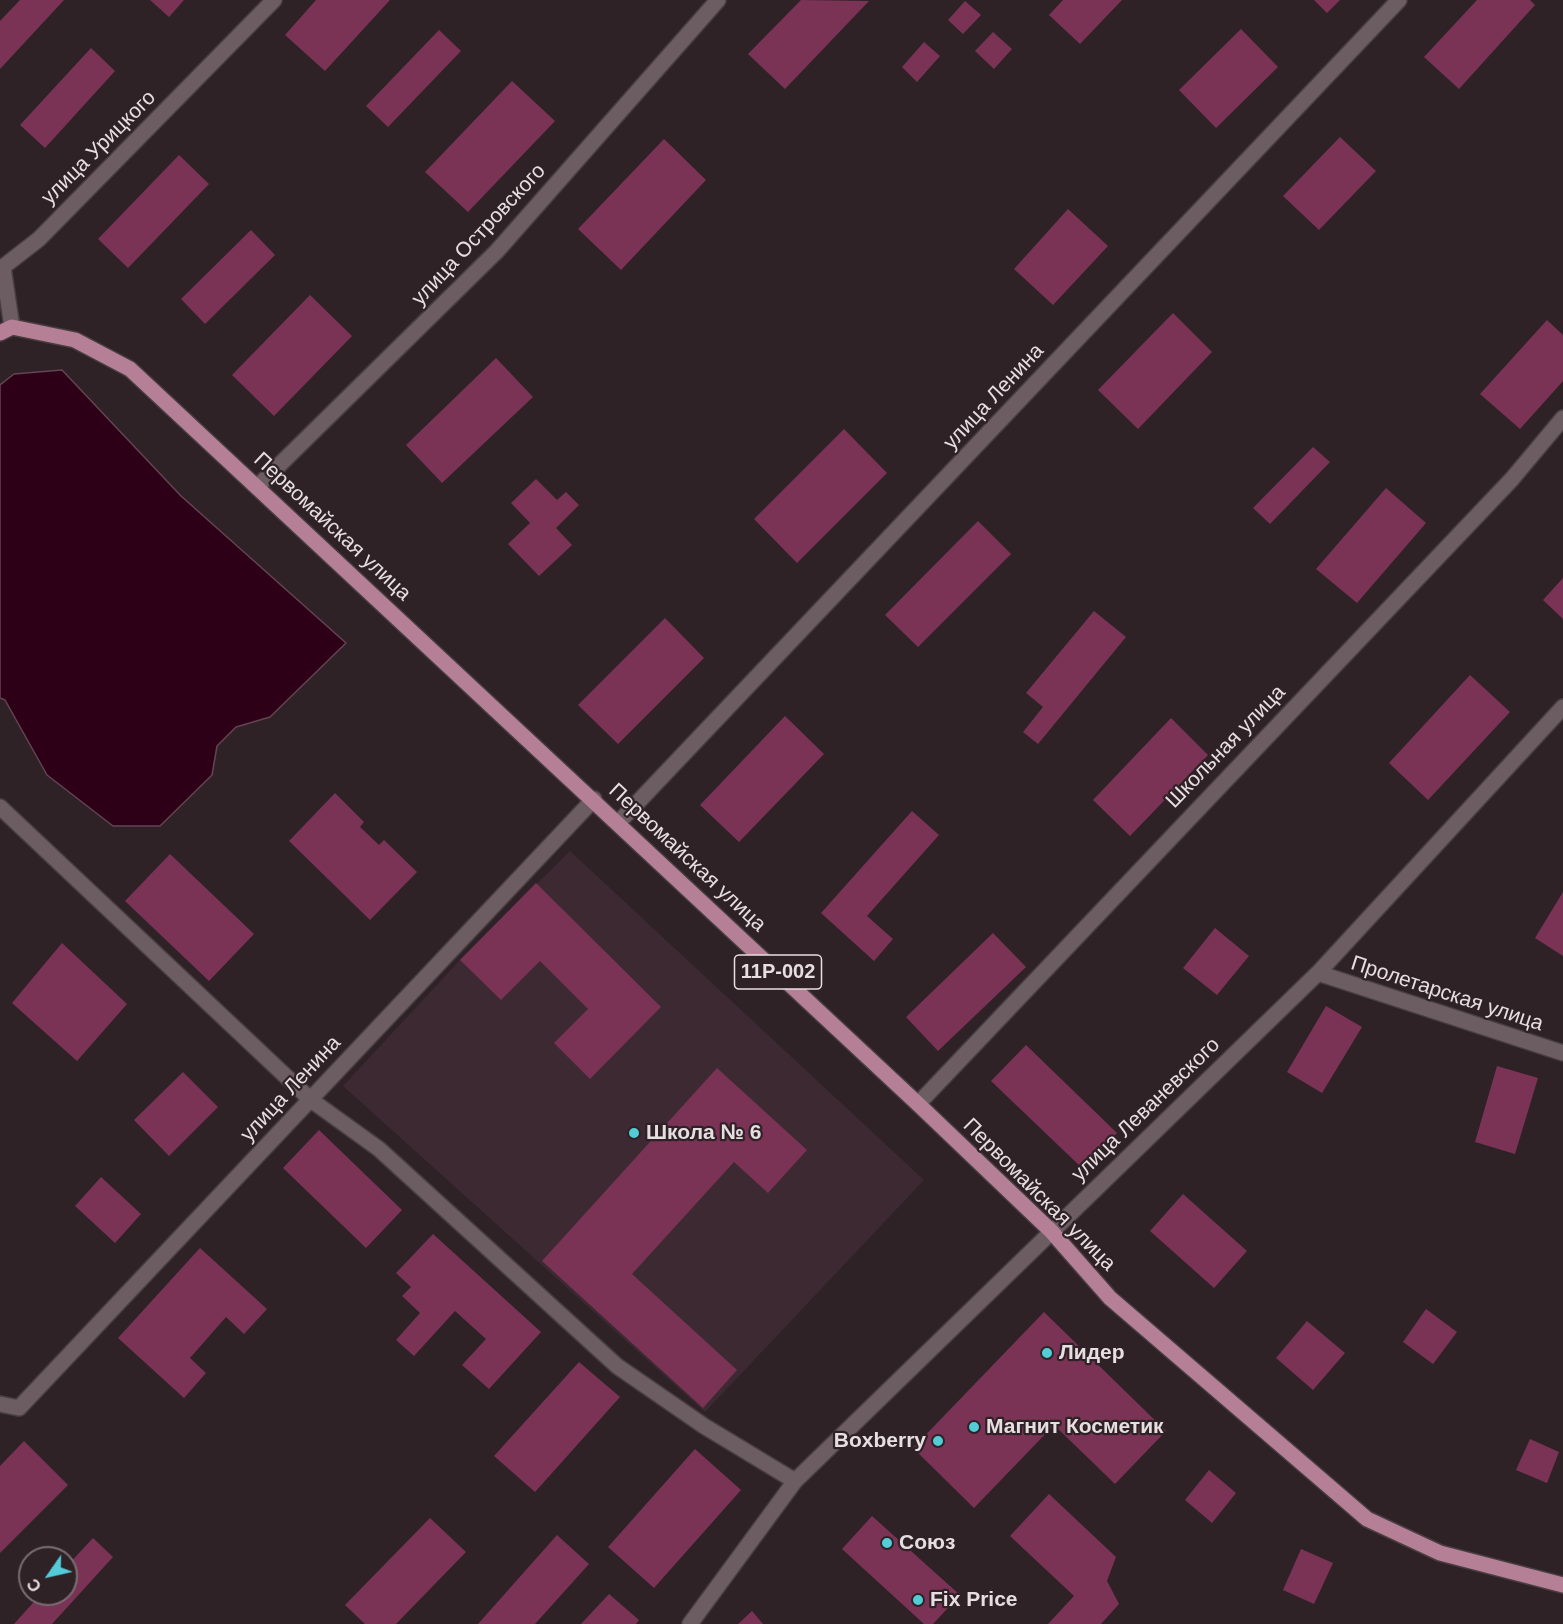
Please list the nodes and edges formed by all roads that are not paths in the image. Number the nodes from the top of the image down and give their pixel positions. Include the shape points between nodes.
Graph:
1 (274, 0) edge
2 (718, 0) edge
3 (1399, 0) edge
4 (1, 265) edge
5 (6, 330) edge
6 (1563, 418) edge
7 (257, 487) junction
8 (1563, 707) edge
9 (594, 799) junction
10 (0, 807) edge
11 (619, 822) junction
12 (1318, 973) junction
13 (1563, 1053) edge
14 (311, 1100) junction
15 (918, 1104) junction
16 (1051, 1231) junction
17 (0, 1404) edge
18 (795, 1480) junction
19 (1563, 1585) edge
20 (690, 1624) edge

1 - 4 street, улица Урицкого via 39,239
2 - 7 street, улица Островского via 497,251
3 - 11 street, улица Ленина
4 - 5 street, улица Урицкого
5 - 7 main road, Первомайская улица / 11Р-002 via 75,340 130,369
6 - 15 street, Школьная улица via 1512,479
7 - 9 main road, Первомайская улица / 11Р-002
8 - 12 street, улица Леваневского
9 - 11 main road, Первомайская улица / 11Р-002
9 - 14 street, улица Ленина
10 - 14 street
11 - 15 main road, Первомайская улица / 11Р-002
12 - 13 street, Пролетарская улица
12 - 16 street, улица Леваневского
14 - 17 street, улица Ленина via 19,1408
14 - 18 street via 379,1149 617,1366 704,1426
15 - 16 main road, Первомайская улица / 11Р-002
16 - 18 street, улица Леваневского
16 - 19 main road, Первомайская улица / 11Р-002 via 1110,1298 1367,1519 1440,1553
18 - 20 street, улица Леваневского

